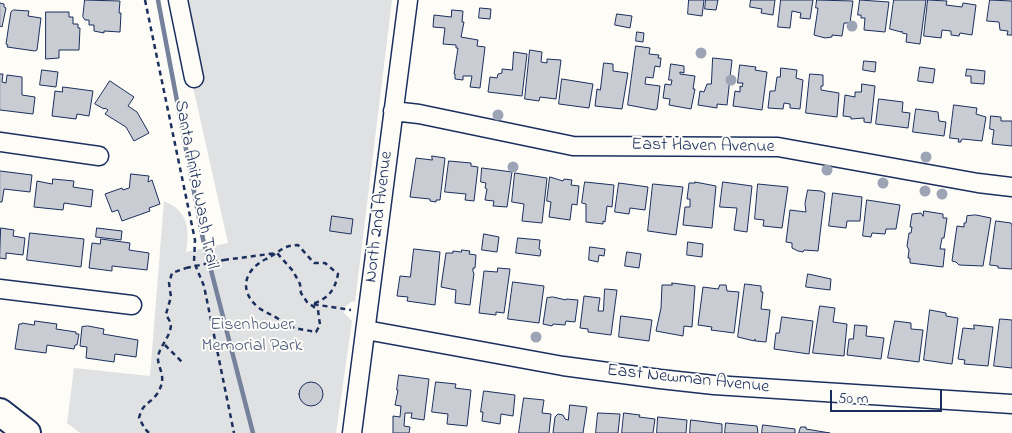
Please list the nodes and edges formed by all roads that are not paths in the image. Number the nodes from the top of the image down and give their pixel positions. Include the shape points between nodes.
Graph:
1 (178, 0) edge
2 (408, 0) edge
3 (194, 78) dead end
4 (393, 111) junction
5 (0, 142) edge
6 (99, 156) dead end
7 (1012, 187) edge
8 (0, 289) edge
9 (132, 305) dead end
10 (366, 330) junction
11 (1012, 404) edge
12 (0, 412) edge
13 (27, 433) edge
14 (352, 433) edge

1 - 3 street
2 - 4 street, North 2nd Avenue
4 - 7 street, East Haven Avenue via 573,146 778,147
4 - 10 street, North 2nd Avenue
5 - 6 street
8 - 9 street
10 - 11 street, East Newman Avenue via 563,366 660,379
10 - 14 street, North 2nd Avenue
12 - 13 highway

